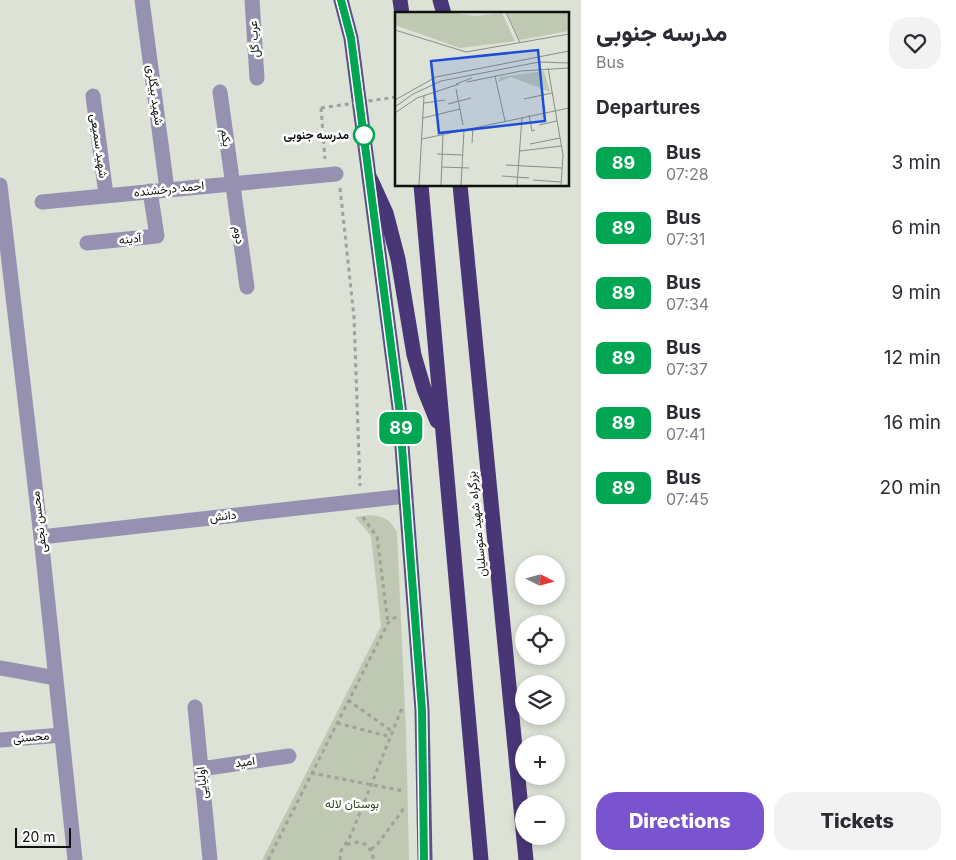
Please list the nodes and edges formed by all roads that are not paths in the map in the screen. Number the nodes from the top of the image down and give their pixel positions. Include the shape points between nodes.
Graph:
1 (142, 0) edge
2 (252, 0) edge
3 (341, 0) edge
4 (257, 78) dead end
5 (220, 92) dead end
6 (93, 96) dead end
7 (336, 174) road end
8 (371, 180) junction
9 (231, 183) junction
10 (0, 185) edge
11 (422, 186) edge
12 (460, 186) edge
13 (167, 189) junction
14 (150, 191) junction
15 (106, 195) junction
16 (42, 202) dead end
17 (1, 205) edge
18 (87, 243) dead end
19 (5, 276) edge
20 (247, 287) dead end
21 (443, 435) junction
22 (406, 496) junction
23 (41, 537) junction
24 (0, 668) edge
25 (56, 678) junction
26 (195, 707) dead end
27 (62, 735) junction
28 (0, 740) edge
29 (289, 756) dead end
30 (201, 769) junction
31 (75, 860) edge
32 (210, 860) edge
33 (424, 860) edge
34 (481, 860) edge
35 (526, 860) edge

1 - 13 street, شهید بیگلری
2 - 4 street, عرب گل
3 - 8 main road via 351,38
5 - 9 street, یکم
6 - 15 street, شهید سمیعی
7 - 9 street, احمد درخشنده
8 - 21 highway via 386,214 398,259 414,355
8 - 22 main road via 399,407
9 - 13 street, احمد درخشنده
9 - 20 street, دوم
10 - 17 street, محسن نجفی
11 - 21 highway, بزرگراه شهید متوسلیان
12 - 35 highway, بزرگراه شهید متوسلیان
13 - 14 street, احمد درخشنده
14 - 15 street, احمد درخشنده
14 - 18 street, آدینه via 157,236
15 - 16 street, احمد درخشنده
17 - 19 street, محسن نجفی
19 - 23 street, محسن نجفی
21 - 34 highway, بزرگراه شهید متوسلیان
22 - 23 street, دانش
22 - 33 main road via 422,710
23 - 25 street, محسن نجفی
24 - 25 street
25 - 27 street, محسن نجفی
26 - 30 street, اولیایی
27 - 28 street, محسنی
27 - 31 street, محسن نجفی
29 - 30 street, امید
30 - 32 street, اولیایی

